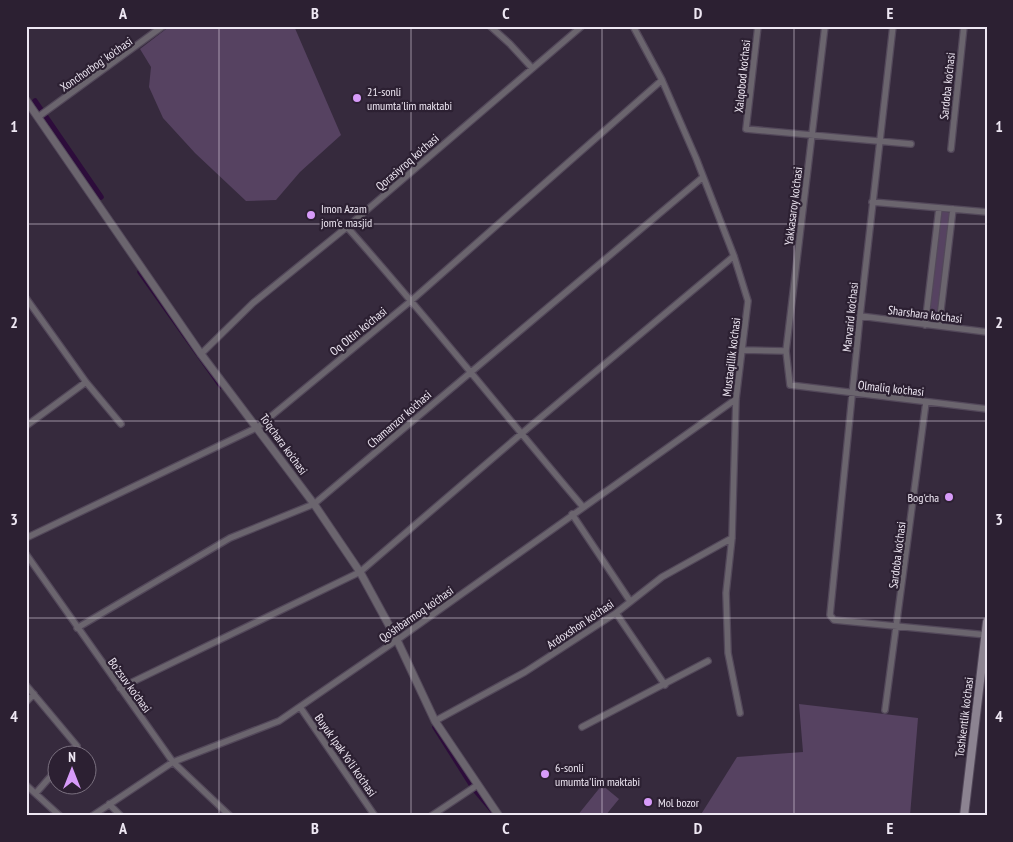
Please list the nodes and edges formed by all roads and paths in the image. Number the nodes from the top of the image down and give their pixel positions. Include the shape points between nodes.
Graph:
1 (163, 26) edge
2 (490, 26) edge
3 (582, 26) edge
4 (633, 26) edge
5 (758, 26) edge
6 (825, 26) edge
7 (893, 26) edge
8 (964, 26) edge
9 (532, 68) junction
10 (662, 80) junction
11 (26, 100) edge
12 (38, 117) junction
13 (812, 136) junction
14 (879, 142) junction
15 (911, 144) dead end
16 (951, 149) dead end
17 (703, 177) junction
18 (872, 202) junction
19 (939, 208) junction
20 (953, 209) junction
21 (987, 212) edge
22 (347, 226) junction
23 (734, 256) junction
24 (26, 298) edge
25 (412, 300) junction
26 (860, 316) junction
27 (925, 324) junction
28 (939, 326) junction
29 (987, 332) edge
30 (743, 350) junction
31 (786, 351) junction
32 (201, 354) junction
33 (469, 372) junction
34 (86, 382) junction
35 (792, 387) joint
36 (853, 394) junction
37 (736, 399) junction
38 (926, 402) junction
39 (987, 409) edge
40 (26, 417) edge
41 (29, 424) edge
42 (121, 424) dead end
43 (258, 426) junction
44 (521, 434) junction
45 (314, 504) junction
46 (583, 507) junction
47 (572, 514) junction
48 (26, 538) edge
49 (732, 538) junction
50 (26, 554) edge
51 (360, 572) junction
52 (630, 601) junction
53 (616, 613) junction
54 (987, 622) edge
55 (898, 625) junction
56 (77, 628) junction
57 (986, 635) edge
58 (397, 640) junction
59 (708, 662) dead end
60 (26, 685) edge
61 (665, 685) junction
62 (120, 688) junction
63 (34, 694) junction
64 (26, 702) edge
65 (300, 707) junction
66 (885, 710) dead end
67 (740, 713) dead end
68 (435, 721) junction
69 (582, 727) dead end
70 (75, 744) edge
71 (173, 762) junction
72 (48, 779) edge
73 (26, 785) edge
74 (476, 786) junction
75 (36, 793) junction
76 (109, 804) junction
77 (60, 816) edge
78 (92, 816) edge
79 (121, 816) edge
80 (230, 816) edge
81 (376, 816) edge
82 (432, 816) edge
83 (499, 816) edge
84 (964, 816) edge

1 - 12 street, Xonchorbog' ko'chasi
2 - 9 street
3 - 9 street, Qorasiyroq ko'chasi
4 - 10 street, Mustaqillik ko'chasi
5 - 13 street, Xalqobod ko'chasi via 746,129
6 - 13 street, Yakkasaroy ko'chasi
7 - 14 street, Marvarid ko'chasi
8 - 16 street, Sardoba ko'chasi
9 - 22 street, Qorasiyroq ko'chasi
10 - 17 street, Mustaqillik ko'chasi
10 - 25 street, Oq Oltin ko'chasi
11 - 12 street, To'qchara ko'chasi
12 - 32 street, To'qchara ko'chasi
13 - 14 street
13 - 31 street, Yakkasaroy ko'chasi
14 - 15 street
14 - 18 street, Marvarid ko'chasi
17 - 23 street, Mustaqillik ko'chasi
17 - 33 street, Chamanzor ko'chasi
18 - 19 street
18 - 26 street, Marvarid ko'chasi
19 - 20 street
19 - 27 street
20 - 21 street
20 - 28 street
22 - 25 street
22 - 32 street, Qorasiyroq ko'chasi via 253,303
23 - 30 street, Mustaqillik ko'chasi via 748,300
23 - 44 street
24 - 34 street
25 - 33 street
25 - 43 street, Oq Oltin ko'chasi
26 - 27 street, Sharshara ko'chasi
26 - 36 street, Marvarid ko'chasi
27 - 28 street, Sharshara ko'chasi
28 - 29 street, Sharshara ko'chasi
30 - 31 street
30 - 37 street, Mustaqillik ko'chasi
31 - 35 street, Yakkasaroy ko'chasi
32 - 43 street, To'qchara ko'chasi
33 - 44 street
33 - 45 street, Chamanzor ko'chasi
34 - 41 street
34 - 42 street
35 - 36 street, Olmaliq ko'chasi
36 - 38 street, Olmaliq ko'chasi
36 - 55 street, Marvarid ko'chasi via 830,615 834,620
37 - 46 street, Qo'shbarmoq ko'chasi
37 - 49 street, Mustaqillik ko'chasi
38 - 39 street, Olmaliq ko'chasi
38 - 55 street, Sardoba ko'chasi
40 - 41 street
43 - 45 street, To'qchara ko'chasi
43 - 48 street, Oq Oltin ko'chasi
44 - 46 street
44 - 51 street
45 - 51 street, To'qchara ko'chasi
45 - 56 street, Chamanzor ko'chasi via 230,538
46 - 47 street, Qo'shbarmoq ko'chasi
47 - 52 street
47 - 58 street, Qo'shbarmoq ko'chasi
49 - 52 street, Ardoxshon ko'chasi via 662,577
49 - 67 street, Mustaqillik ko'chasi via 726,593 728,653
50 - 56 street, Bo'zsuv ko'chasi
51 - 58 street, To'qchara ko'chasi
51 - 62 street
52 - 53 street, Ardoxshon ko'chasi
53 - 61 street
53 - 68 street, Ardoxshon ko'chasi via 525,672
54 - 57 main road, Toshkentlik ko'chasi
55 - 57 street
55 - 66 street, Sardoba ko'chasi
56 - 62 street, Bo'zsuv ko'chasi
57 - 84 main road, Toshkentlik ko'chasi
58 - 65 street, Qo'shbarmoq ko'chasi
58 - 68 street, To'qchara ko'chasi
59 - 61 street
60 - 63 street
61 - 69 street
62 - 71 street, Bo'zsuv ko'chasi
63 - 64 street
63 - 70 street
65 - 71 street, Qo'shbarmoq ko'chasi via 279,721
65 - 81 street, Buyuk Ipak Yo'li ko'chasi
68 - 74 street, To'qchara ko'chasi
71 - 76 street, Qo'shbarmoq ko'chasi
71 - 80 street, Bo'zsuv ko'chasi
72 - 75 street
73 - 75 street
74 - 82 street
74 - 83 street, To'qchara ko'chasi
75 - 77 street
76 - 78 street, Qo'shbarmoq ko'chasi
76 - 79 street

